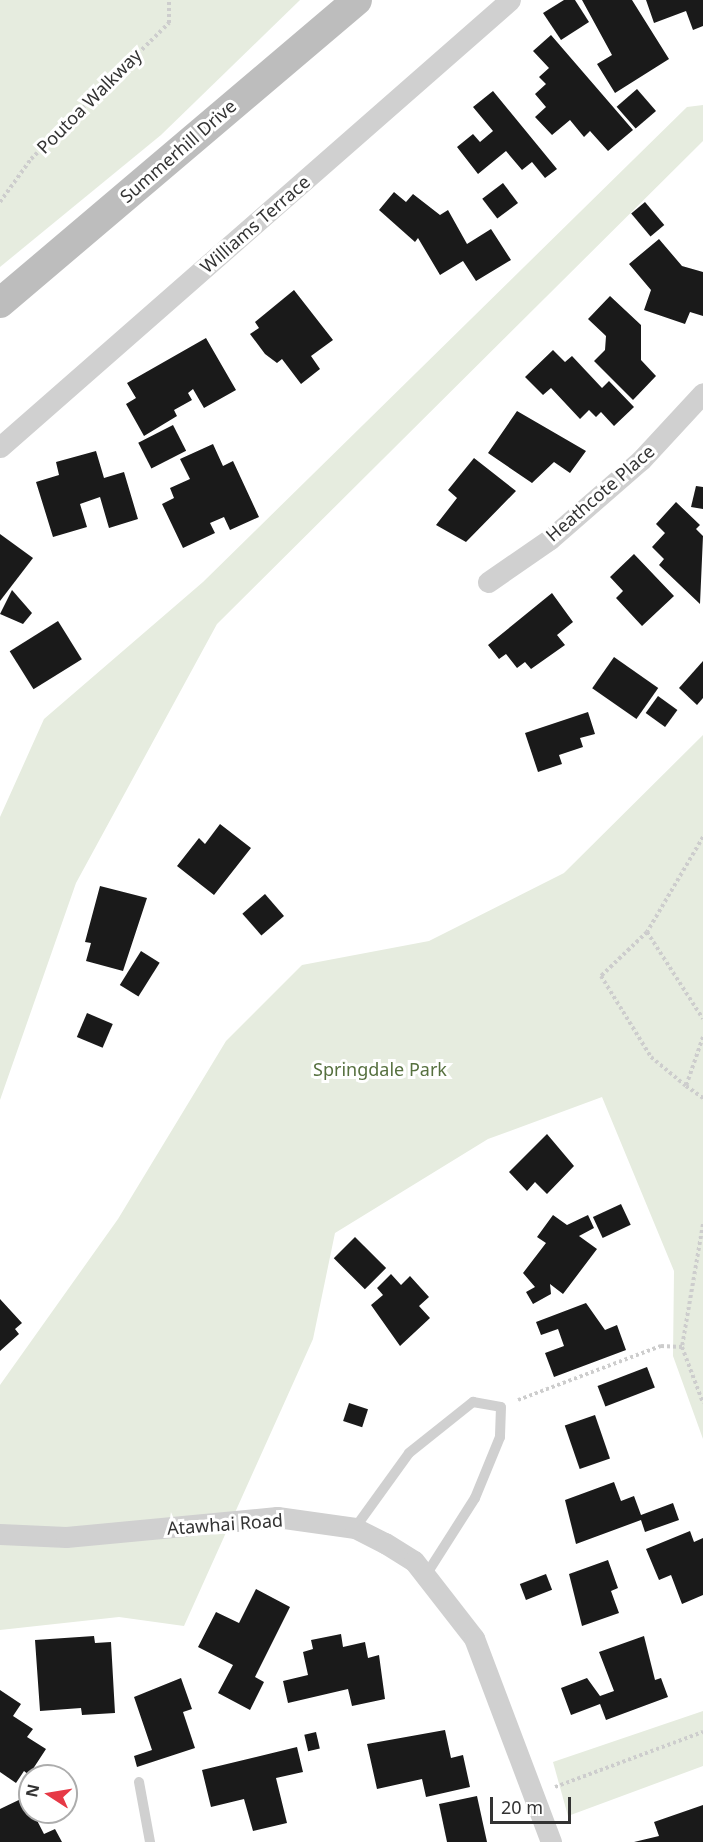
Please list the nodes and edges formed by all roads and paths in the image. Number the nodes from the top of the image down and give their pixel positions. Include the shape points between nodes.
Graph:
1 (168, 0) edge
2 (357, 0) edge
3 (510, 0) edge
4 (0, 202) edge
5 (0, 303) edge
6 (703, 393) edge
7 (0, 447) edge
8 (488, 582) dead end
9 (703, 837) edge
10 (647, 932) junction
11 (703, 1019) edge
12 (703, 1037) edge
13 (686, 1086) junction
14 (703, 1098) edge
15 (703, 1224) edge
16 (682, 1347) junction
17 (703, 1403) edge
18 (501, 1407) junction
19 (355, 1528) junction
20 (0, 1534) edge
21 (426, 1575) junction
22 (703, 1732) edge
23 (139, 1782) dead end
24 (534, 1795) junction
25 (150, 1842) edge
26 (551, 1842) edge

1 - 4 path, Poutoa Walkway via 169,23 31,159
2 - 5 main road, Summerhill Drive
3 - 7 street, Williams Terrace
6 - 8 street, Heathcote Place via 641,460 550,539
9 - 10 path
10 - 11 path
10 - 13 path via 601,976 651,1057
12 - 13 path
13 - 14 path
15 - 16 path
16 - 17 path
16 - 18 path via 661,1346
18 - 19 lane via 473,1402 409,1453
18 - 21 lane via 500,1437 475,1498
19 - 20 street, Atawhai Road via 277,1517 66,1537
19 - 21 street, Atawhai Road via 414,1561
21 - 24 street, Atawhai Road via 474,1638
22 - 24 path
23 - 25 lane
24 - 26 street, Atawhai Road

